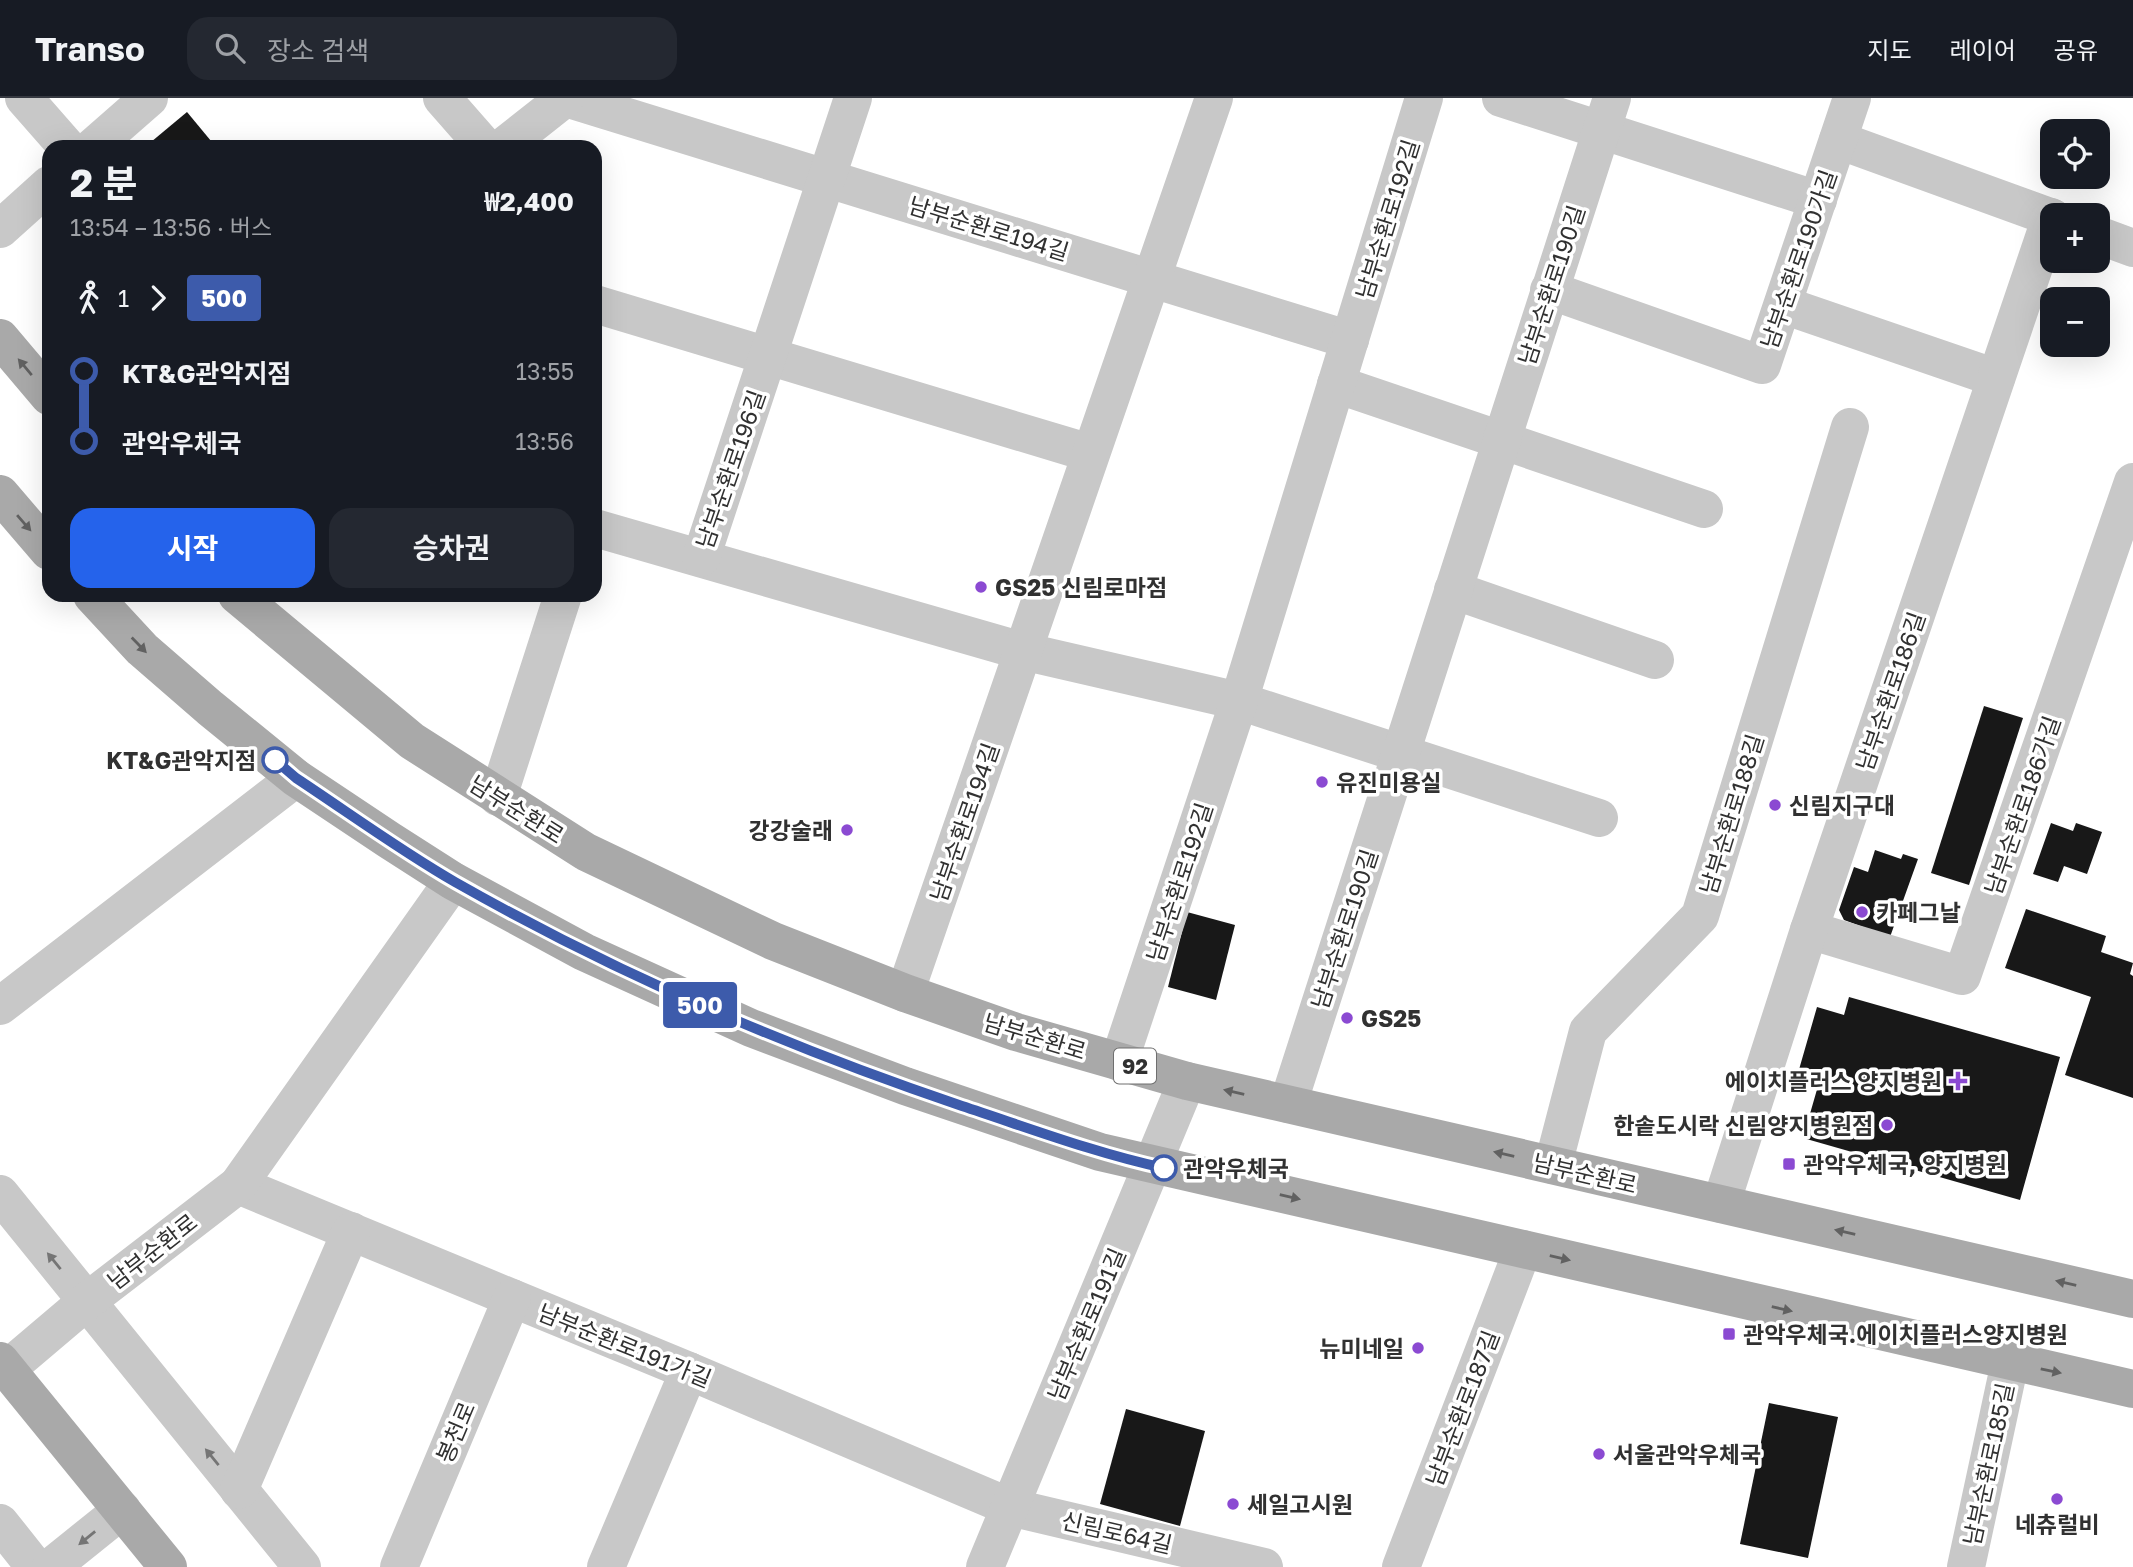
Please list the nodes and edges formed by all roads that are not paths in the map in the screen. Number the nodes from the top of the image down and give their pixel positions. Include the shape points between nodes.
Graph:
1 (24, 98) edge
2 (149, 98) edge
3 (442, 98) edge
4 (566, 98) edge
5 (853, 98) edge
6 (1214, 98) edge
7 (1424, 98) edge
8 (1502, 98) edge
9 (1852, 98) edge
10 (1606, 114) edge
11 (61, 140) edge
12 (101, 140) edge
13 (479, 140) edge
14 (512, 140) edge
15 (1838, 140) junction
16 (827, 178) junction
17 (42, 191) edge
18 (1818, 200) junction
19 (2040, 213) edge
20 (0, 229) edge
21 (2110, 239) edge
22 (2133, 248) edge
23 (2040, 252) edge
24 (1151, 278) junction
25 (1549, 290) junction
26 (1783, 305) junction
27 (602, 306) edge
28 (0, 338) edge
29 (1350, 340) junction
30 (768, 356) junction
31 (1996, 378) junction
32 (1336, 384) junction
33 (42, 388) edge
34 (1850, 426) dead end
35 (1501, 440) junction
36 (1090, 453) junction
37 (2133, 482) edge
38 (0, 494) edge
39 (1704, 509) dead end
40 (602, 530) edge
41 (42, 543) edge
42 (701, 558) junction
43 (1453, 590) junction
44 (98, 602) edge
45 (253, 602) edge
46 (561, 602) edge
47 (1022, 651) junction
48 (1655, 660) dead end
49 (1239, 702) junction
50 (1400, 753) junction
51 (296, 778) junction
52 (498, 797) junction
53 (1599, 818) dead end
54 (453, 881) junction
55 (1809, 930) junction
56 (905, 992) junction
57 (0, 1006) edge
58 (1119, 1062) junction
59 (1187, 1081) junction
60 (1288, 1104) junction
61 (1152, 1165) junction
62 (1553, 1165) junction
63 (238, 1185) junction
64 (0, 1194) edge
65 (1721, 1204) junction
66 (351, 1231) junction
67 (1524, 1249) junction
68 (512, 1298) junction
69 (2133, 1298) edge
70 (86, 1302) junction
71 (2010, 1362) junction
72 (3, 1365) edge
73 (689, 1371) junction
74 (2133, 1388) edge
75 (239, 1490) junction
76 (1010, 1507) junction
77 (122, 1510) junction
78 (0, 1523) edge
79 (34, 1567) edge
80 (51, 1567) edge
81 (168, 1567) edge
82 (302, 1567) edge
83 (399, 1567) edge
84 (606, 1567) edge
85 (985, 1567) edge
86 (1264, 1567) edge
87 (1401, 1567) edge
88 (1966, 1567) edge

1 - 11 street
2 - 12 street
3 - 13 street
4 - 14 street
4 - 16 street
5 - 16 street, 남부순환로196길
6 - 24 street, 남부순환로194길
7 - 29 street, 남부순환로192길
8 - 10 street
9 - 15 street, 남부순환로190가길
10 - 18 street
10 - 25 street, 남부순환로190길
15 - 18 street, 남부순환로190가길
15 - 19 street
16 - 24 street, 남부순환로194길
16 - 30 street, 남부순환로196길
17 - 20 street
18 - 26 street, 남부순환로190가길
21 - 22 street
23 - 31 street, 남부순환로186길
24 - 29 street
24 - 36 street, 남부순환로194길
25 - 26 street, 남부순환로190가길 via 1762,365
25 - 35 street, 남부순환로190길
26 - 31 street
27 - 30 street
33 -> 28 main road
29 - 32 street, 남부순환로192길
30 - 36 street
30 - 42 street, 남부순환로196길
31 - 55 street, 남부순환로186길
32 - 35 street
32 - 49 street, 남부순환로192길
34 - 62 street, 남부순환로188길 via 1700,916 1588,1031
35 - 39 street
35 - 43 street, 남부순환로190길
36 - 47 street, 남부순환로194길
37 - 55 street, 남부순환로186가길 via 1962,976
38 -> 41 main road
40 - 42 street, 남부순환로196길
42 - 47 street
43 - 48 street
43 - 50 street, 남부순환로190길
44 -> 51 main road via 142,649
45 - 52 main road, 남부순환로 / 92 via 412,741
46 - 52 street
47 - 49 street
47 - 56 street, 남부순환로194길
49 - 50 street
49 - 58 street, 남부순환로192길
50 - 53 street
50 - 60 street, 남부순환로190길
51 - 54 main road
51 - 57 street
52 - 56 main road, 남부순환로 / 92 via 586,852 691,903 772,941
54 - 61 main road via 584,952 751,1028 905,1086
54 - 63 street, 남부순환로
55 - 65 street, 남부순환로186길
56 - 58 main road, 남부순환로 / 92 via 1016,1032
58 - 59 main road, 남부순환로 / 92
60 -> 59 main road, 남부순환로 / 92
59 - 61 street, 남부순환로191길
62 -> 60 main road, 남부순환로 / 92
61 -> 67 main road
61 - 76 street, 남부순환로191길
62 - 65 main road, 남부순환로 / 92
63 - 66 street, 남부순환로191가길
63 - 70 street, 남부순환로
70 -> 64 street
69 -> 65 main road, 남부순환로 / 92
66 - 68 street, 남부순환로191가길
66 - 75 street
67 -> 71 main road
67 - 87 street, 남부순환로187길
68 - 73 street, 남부순환로191가길
68 - 83 street, 봉천로
70 - 72 street, 남부순환로
75 -> 70 street
71 -> 74 main road
71 - 88 street, 남부순환로185길
72 - 77 main road
73 - 76 street, 남부순환로191가길
73 - 84 street
75 - 82 street
76 - 85 street, 남부순환로191길
76 - 86 street, 신림로64길
77 -> 80 street
77 - 81 main road
78 - 79 street

